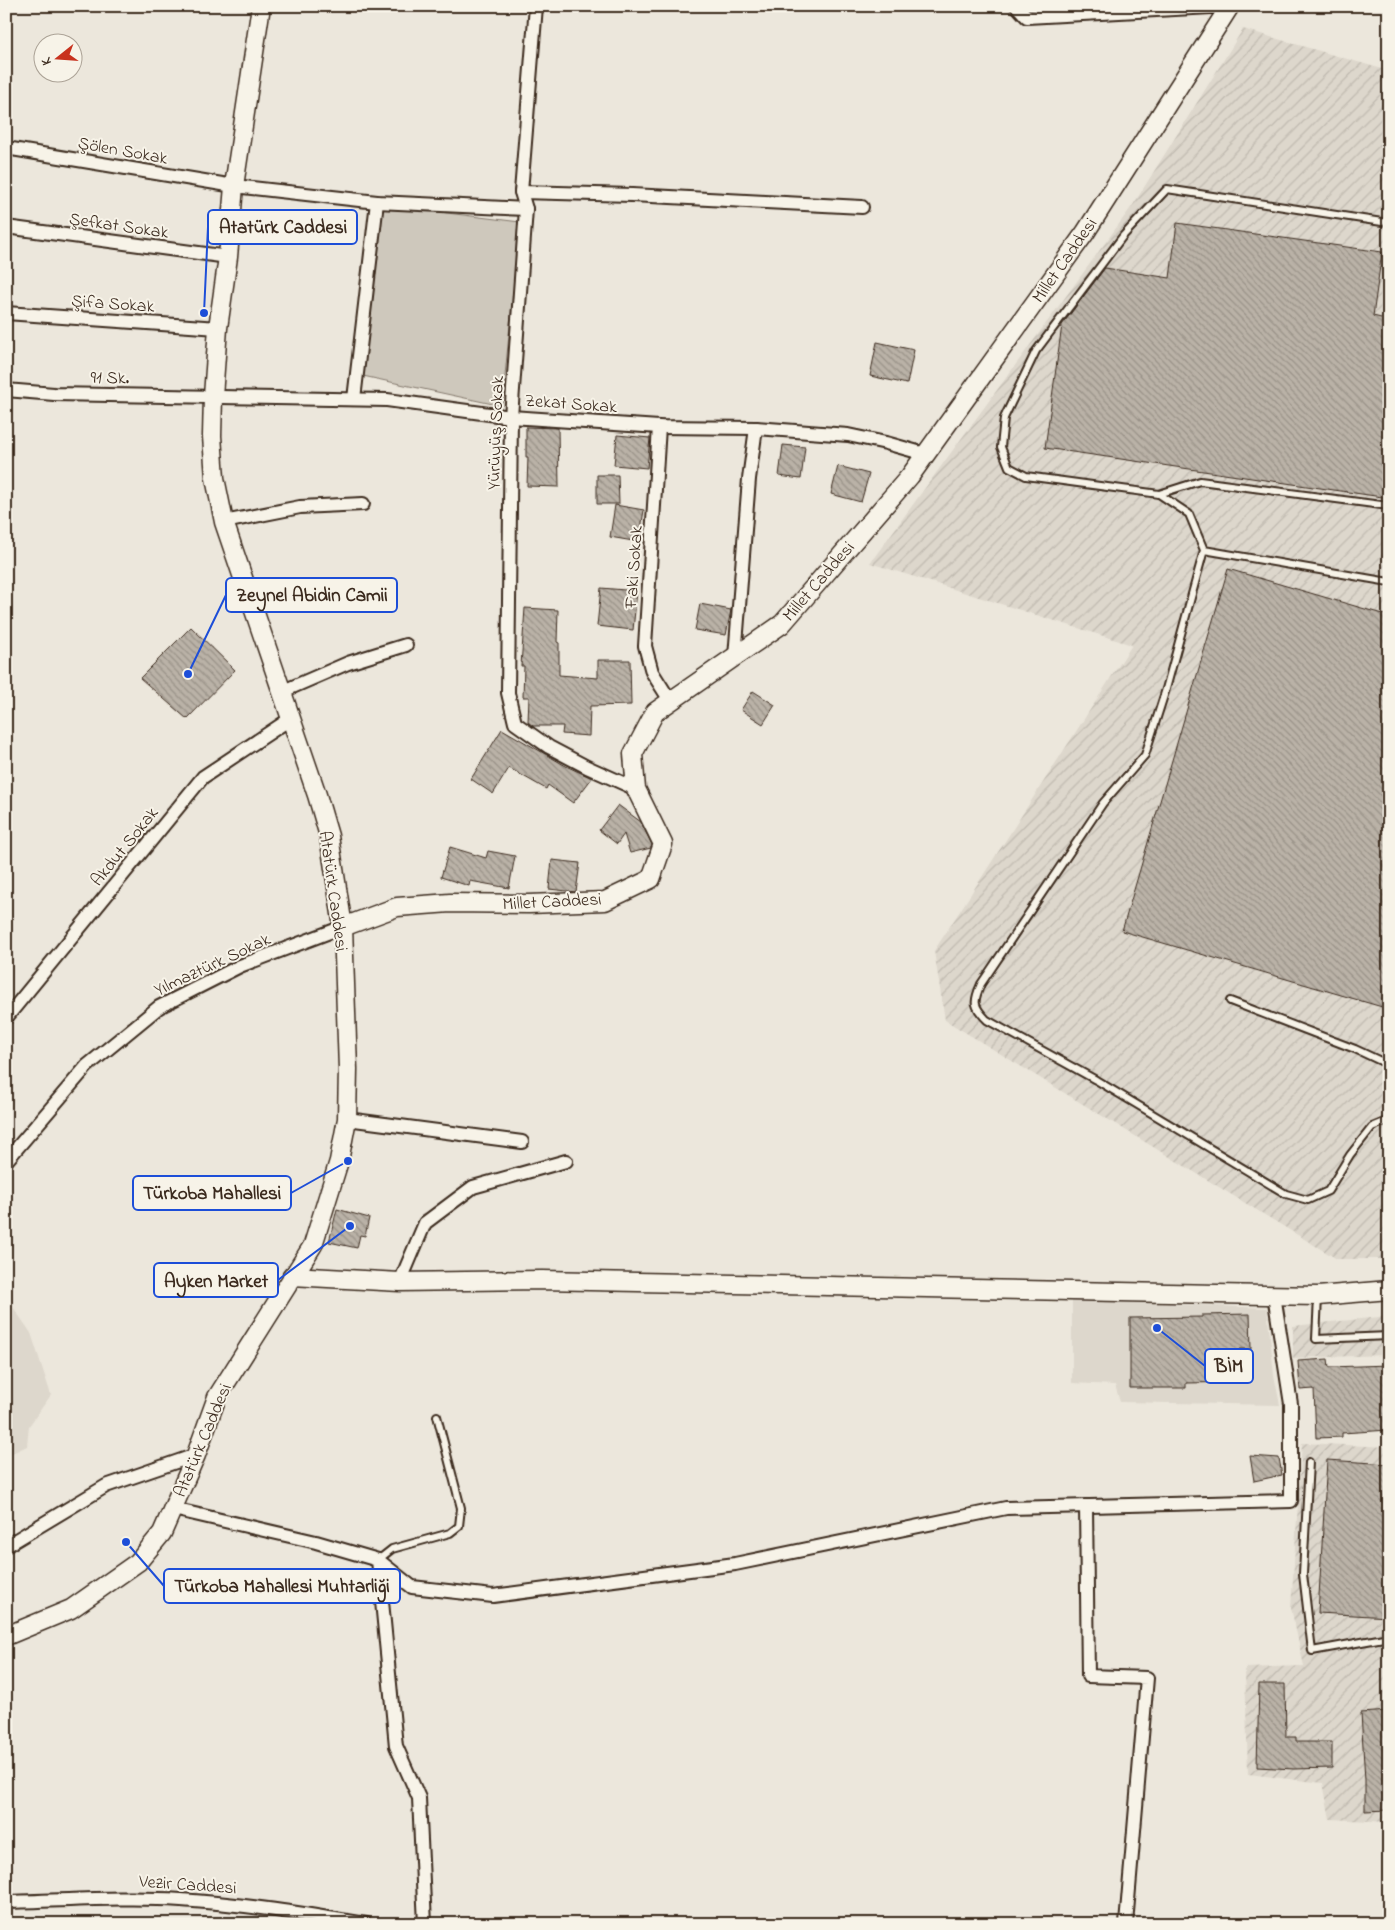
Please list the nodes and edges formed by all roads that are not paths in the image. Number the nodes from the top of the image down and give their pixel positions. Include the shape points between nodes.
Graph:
1 (261, 6) edge
2 (536, 6) edge
3 (1017, 6) edge
4 (1230, 6) edge
5 (6, 148) edge
6 (234, 186) junction
7 (521, 192) junction
8 (377, 202) junction
9 (862, 206) dead end
10 (526, 209) junction
11 (1382, 222) dead end
12 (6, 227) edge
13 (228, 257) junction
14 (6, 313) edge
15 (218, 328) junction
16 (6, 390) edge
17 (213, 396) junction
18 (354, 399) junction
19 (511, 417) junction
20 (659, 427) junction
21 (756, 428) junction
22 (925, 454) junction
23 (1159, 494) junction
24 (363, 504) dead end
25 (1389, 506) edge
26 (224, 522) junction
27 (1204, 550) junction
28 (1389, 582) edge
29 (406, 645) dead end
30 (735, 657) junction
31 (281, 692) junction
32 (671, 702) junction
33 (290, 719) junction
34 (636, 789) junction
35 (343, 928) junction
36 (1230, 1001) dead end
37 (6, 1018) edge
38 (1389, 1067) edge
39 (347, 1118) junction
40 (1389, 1120) edge
41 (522, 1142) dead end
42 (6, 1161) edge
43 (566, 1161) dead end
44 (292, 1276) junction
45 (400, 1282) junction
46 (1389, 1290) edge
47 (1274, 1295) junction
48 (1318, 1296) junction
49 (1389, 1336) edge
50 (436, 1416) dead end
51 (196, 1455) junction
52 (1309, 1462) dead end
53 (1086, 1506) junction
54 (173, 1509) junction
55 (6, 1546) edge
56 (378, 1560) junction
57 (6, 1636) edge
58 (1389, 1637) edge
59 (6, 1902) edge
60 (366, 1924) edge
61 (425, 1924) edge
62 (1126, 1924) edge

1 - 6 street, Atatürk Caddesi
2 - 7 street, Yürüyüş Sokak
3 - 4 street via 1027,17
4 - 22 street, Millet Caddesi via 1085,233
5 - 6 street, Şölen Sokak
6 - 8 street, Şölen Sokak
6 - 13 street, Atatürk Caddesi
7 - 9 street
7 - 10 street, Yürüyüş Sokak
8 - 10 street, Şölen Sokak
8 - 18 street
10 - 19 street, Yürüyüş Sokak
11 - 23 lane via 1167,189 1123,236 1036,351 1004,418 1001,447 1009,467 1026,476
12 - 13 street, Şefkat Sokak
13 - 15 street, Atatürk Caddesi
14 - 15 street, Şifa Sokak
15 - 17 street, Atatürk Caddesi
16 - 17 street, 91 Sk. via 54,394
17 - 18 street, Zekat Sokak
17 - 26 street, Atatürk Caddesi via 215,478
18 - 19 street, Zekat Sokak via 387,400
19 - 20 street, Zekat Sokak
19 - 34 street, Yürüyüş Sokak via 508,693 515,723 548,747
20 - 21 street, Zekat Sokak
20 - 32 street, Faki Sokak via 645,646 652,672
21 - 22 street, Zekat Sokak via 848,435
21 - 30 street via 746,506
22 - 30 street, Millet Caddesi via 910,476 782,624
23 - 25 lane via 1200,481
23 - 27 lane via 1189,514
24 - 26 street via 300,507
26 - 31 street, Atatürk Caddesi
27 - 28 lane
27 - 40 lane via 1145,755 1103,803 981,984 974,999 977,1010 987,1020 1096,1080 1286,1194 1308,1200 1328,1191 1372,1127
29 - 31 street via 348,663
30 - 32 street, Millet Caddesi
31 - 33 street, Atatürk Caddesi
32 - 34 street, Millet Caddesi via 655,712 633,754
33 - 35 street, Atatürk Caddesi via 328,836
33 - 37 street, Akdut Sokak via 203,777
34 - 35 street, Millet Caddesi via 663,844 651,879 605,900 397,907
35 - 39 street, Atatürk Caddesi
35 - 42 street, Yılmaztürk Sokak via 240,966 159,1007 87,1066
36 - 38 lane via 1355,1049
39 - 41 street
39 - 44 street, Atatürk Caddesi via 339,1161 313,1245
43 - 45 street via 473,1187 425,1223
44 - 45 street
44 - 51 street, Atatürk Caddesi via 217,1397
45 - 47 street via 552,1280
46 - 48 street
47 - 48 street
47 - 53 street via 1292,1404 1291,1501
48 - 49 lane via 1316,1339
50 - 56 lane via 461,1508 459,1526 450,1533 392,1549
51 - 54 street, Atatürk Caddesi
51 - 55 street via 106,1486
52 - 58 lane via 1303,1574 1312,1651
53 - 56 street via 1006,1508 736,1564 493,1596 412,1587
53 - 62 street via 1088,1676 1147,1678
54 - 56 street
54 - 57 street, Atatürk Caddesi via 162,1533 138,1562 72,1609
56 - 61 street via 396,1746 419,1798
59 - 60 street, Vezir Caddesi via 180,1899

